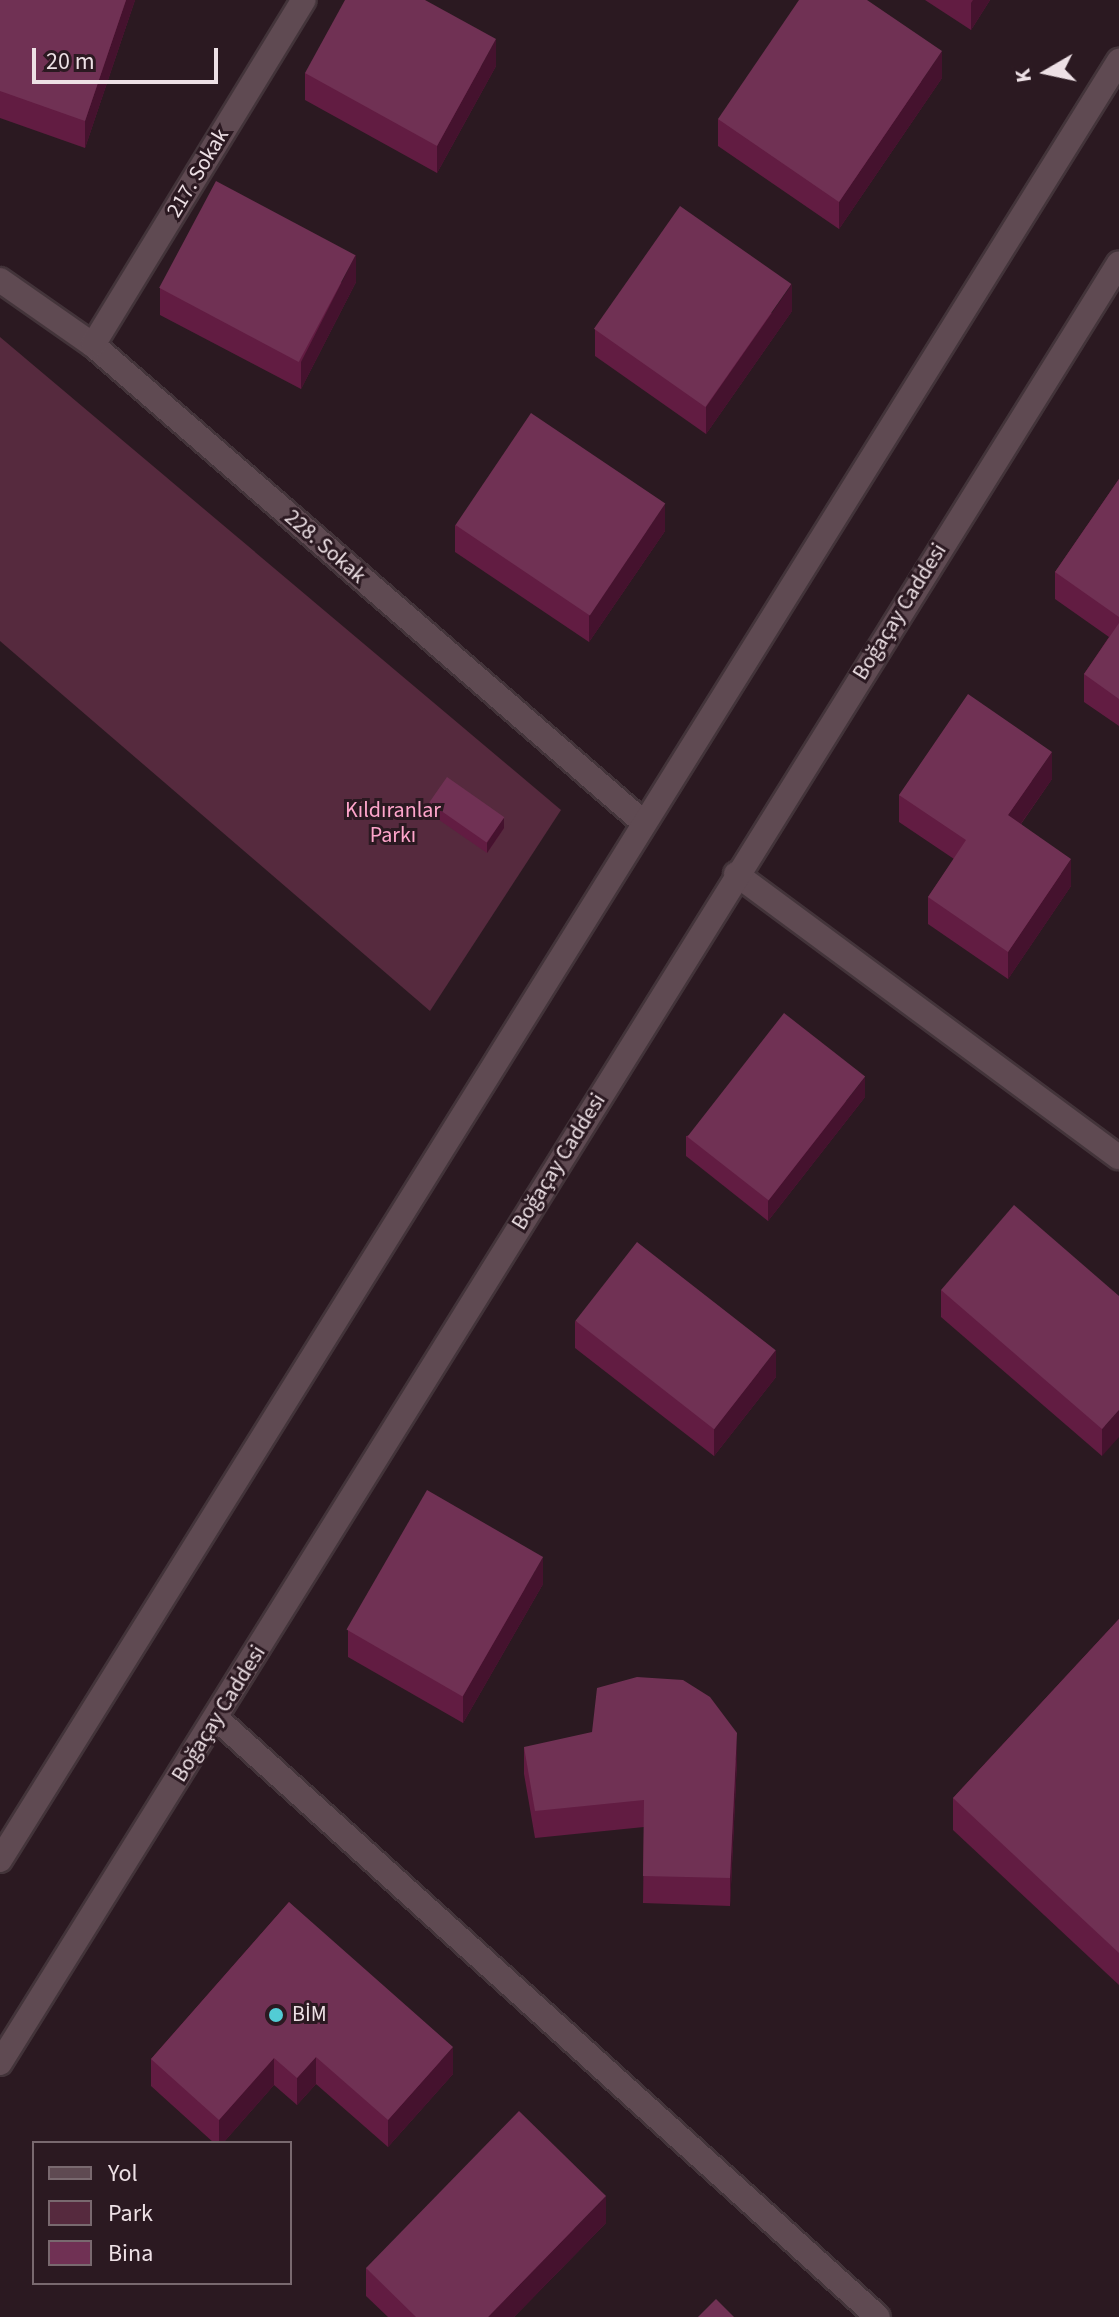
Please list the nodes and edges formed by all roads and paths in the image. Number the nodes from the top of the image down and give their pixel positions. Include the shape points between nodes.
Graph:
1 (304, 0) edge
2 (1119, 61) edge
3 (1119, 263) edge
4 (0, 280) edge
5 (93, 345) junction
6 (644, 823) junction
7 (736, 874) junction
8 (1119, 1157) edge
9 (217, 1719) junction
10 (0, 1860) edge
11 (0, 2063) edge
12 (878, 2317) edge

1 - 5 main road, 217. Sokak
2 - 6 main road
3 - 7 main road, Boğaçay Caddesi
4 - 5 main road, 228. Sokak
5 - 6 main road, 228. Sokak
6 - 10 main road
7 - 8 main road
7 - 9 main road, Boğaçay Caddesi
9 - 11 main road, Boğaçay Caddesi
9 - 12 main road

